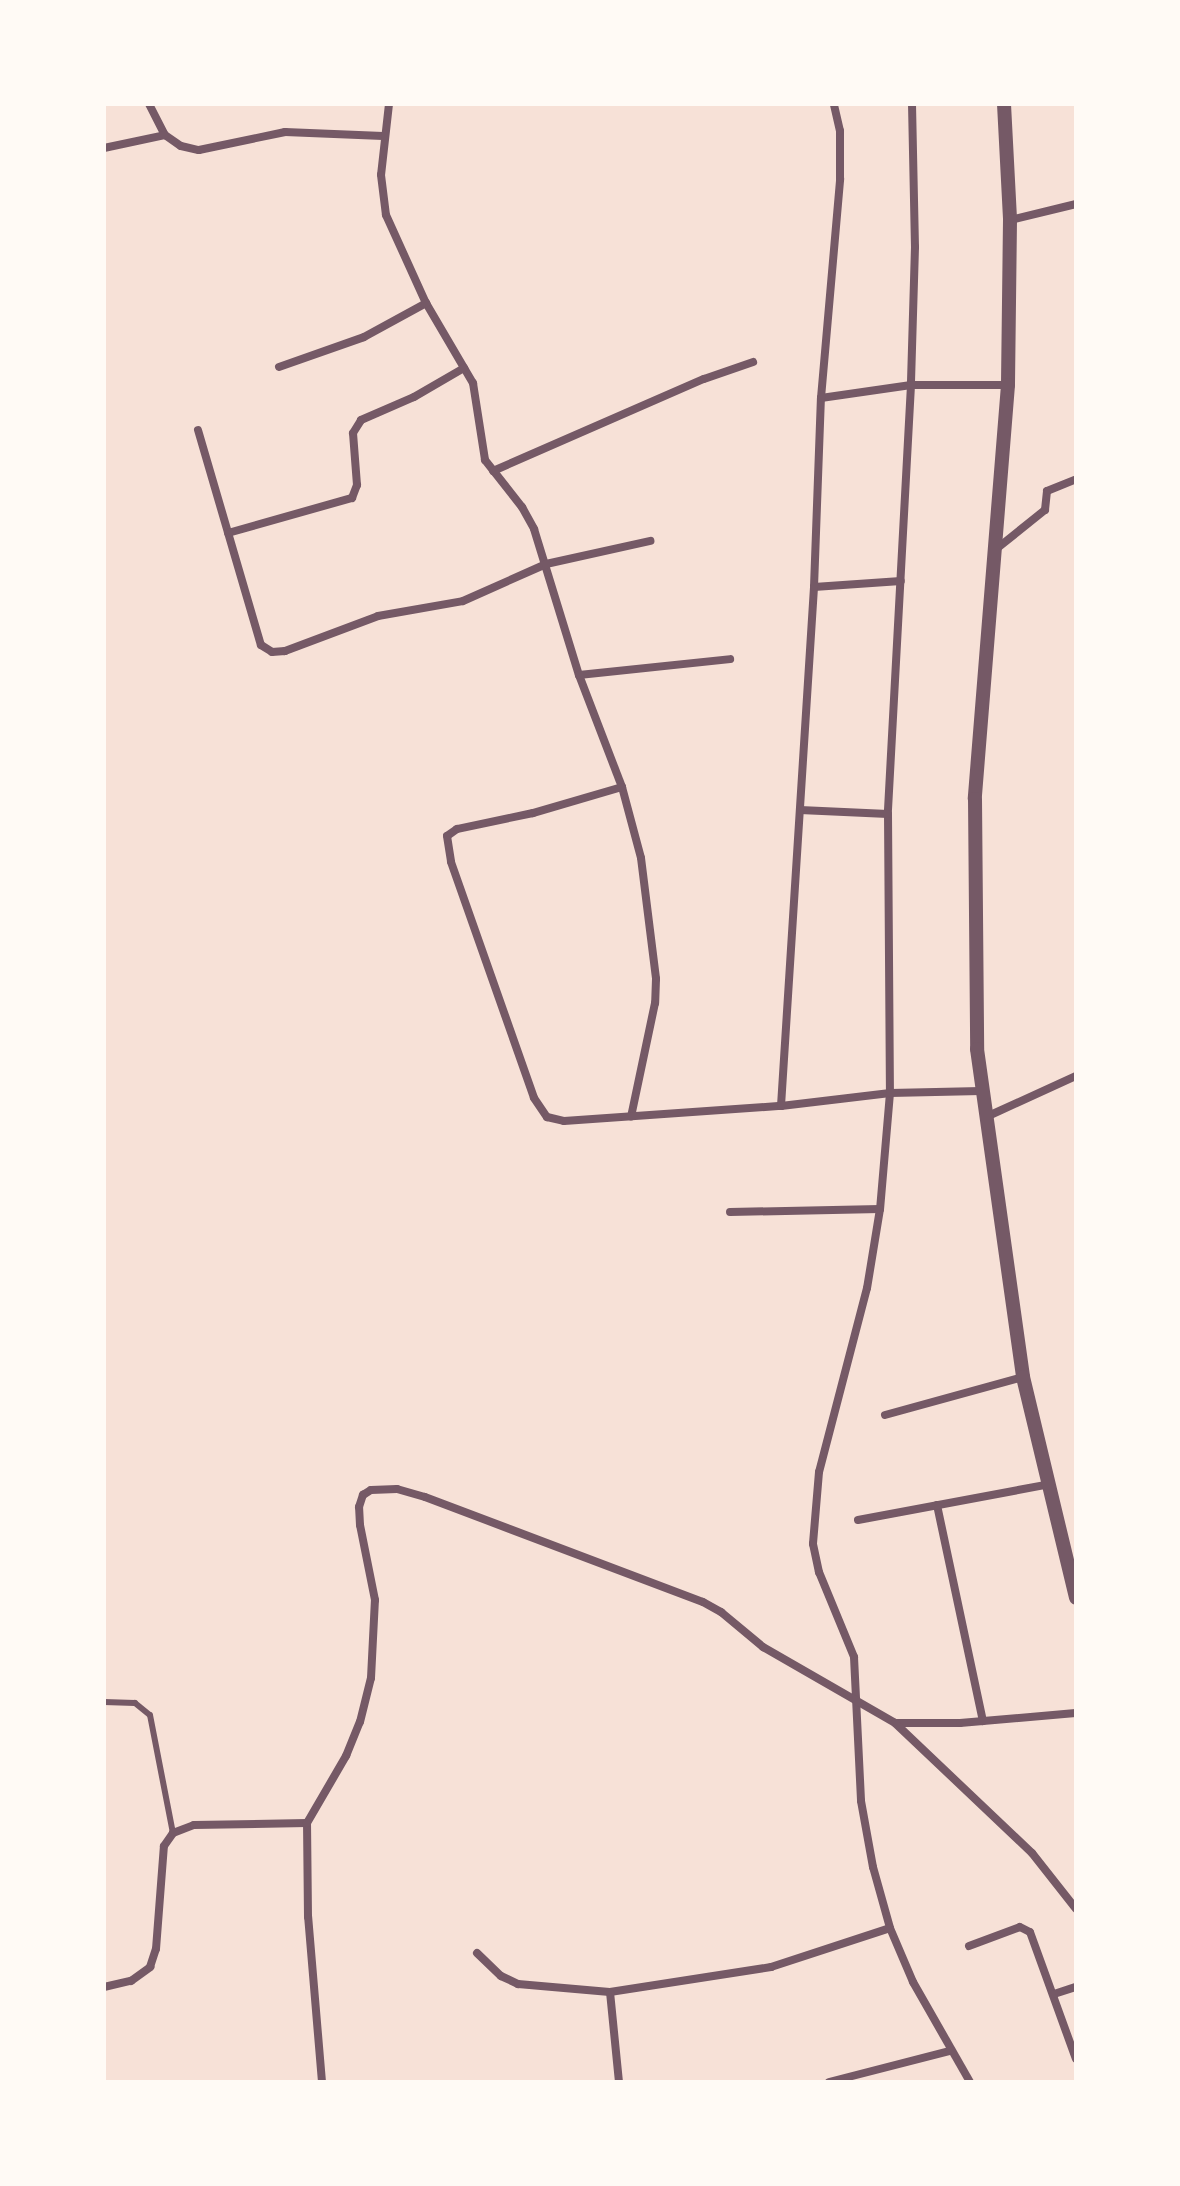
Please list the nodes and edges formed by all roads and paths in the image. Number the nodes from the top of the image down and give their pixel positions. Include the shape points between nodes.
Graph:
1 (149, 104) edge
2 (389, 104) edge
3 (834, 104) edge
4 (912, 104) edge
5 (1004, 104) edge
6 (165, 135) junction
7 (383, 136) junction
8 (104, 148) edge
9 (1076, 204) edge
10 (1010, 220) junction
11 (426, 303) junction
12 (753, 362) dead end
13 (279, 367) dead end
14 (464, 368) junction
15 (911, 385) junction
16 (1008, 385) junction
17 (821, 398) junction
18 (198, 430) dead end
19 (493, 471) junction
20 (1076, 479) edge
21 (228, 533) junction
22 (650, 541) dead end
23 (994, 551) junction
24 (546, 564) junction
25 (901, 581) junction
26 (814, 587) junction
27 (730, 659) dead end
28 (579, 675) junction
29 (622, 787) junction
30 (800, 810) junction
31 (888, 814) junction
32 (1076, 1076) edge
33 (981, 1091) junction
34 (890, 1093) junction
35 (781, 1106) junction
36 (631, 1117) junction
37 (985, 1117) junction
38 (880, 1209) junction
39 (730, 1212) dead end
40 (1023, 1377) junction
41 (885, 1415) dead end
42 (1050, 1484) junction
43 (937, 1505) junction
44 (858, 1520) dead end
45 (1076, 1598) edge
46 (856, 1701) junction
47 (104, 1702) edge
48 (1076, 1713) edge
49 (983, 1721) junction
50 (895, 1723) junction
51 (307, 1823) junction
52 (173, 1833) junction
53 (1076, 1909) edge
54 (890, 1928) junction
55 (969, 1946) dead end
56 (477, 1953) dead end
57 (104, 1987) edge
58 (1076, 1987) edge
59 (610, 1992) junction
60 (1054, 1994) junction
61 (950, 2051) junction
62 (1076, 2059) edge
63 (322, 2082) edge
64 (619, 2082) edge
65 (829, 2082) edge
66 (970, 2082) edge

1 - 6 street
2 - 7 street
3 - 17 street via 840,179
4 - 15 street
5 - 10 street
6 - 7 street via 199,150 285,132
6 - 8 street
7 - 11 street via 386,215
9 - 10 street
10 - 16 street
11 - 13 street via 364,337
11 - 14 street
12 - 19 street
14 - 19 street via 479,400 481,449
14 - 21 street via 361,420 353,433 357,485 352,498
15 - 16 street
15 - 17 street
15 - 25 street
16 - 23 street
17 - 26 street
18 - 21 street
19 - 24 street via 522,507
20 - 23 street via 1047,491 1045,510
21 - 24 street via 261,645 272,652 378,616 463,601
22 - 24 street
23 - 33 street via 975,799
24 - 28 street
25 - 26 street
25 - 31 street
26 - 30 street
27 - 28 street
28 - 29 street
29 - 36 street via 641,858 656,979
29 - 36 street via 457,829 447,836 447,845 540,1109 547,1117 564,1121
30 - 31 street
30 - 35 street
31 - 34 street
32 - 37 street
33 - 34 street
33 - 37 street
34 - 35 street
34 - 38 street
35 - 36 street
37 - 40 street
38 - 39 street
38 - 46 street via 867,1288 819,1472 813,1519 819,1572 854,1657
40 - 41 street
40 - 42 street
42 - 43 street
42 - 45 street
43 - 44 street
43 - 49 street
46 - 50 street
46 - 51 street via 763,1647 703,1602 425,1497 397,1489 371,1490 359,1507 375,1600 371,1678 346,1756
46 - 54 street via 861,1801
47 - 52 lane via 135,1703 150,1715
48 - 49 street
49 - 50 street
50 - 53 street via 1032,1853
51 - 52 street via 194,1825
51 - 63 street via 308,1917
52 - 57 street via 164,1846 150,1967 131,1981
54 - 59 street via 771,1967
54 - 61 street
55 - 60 street via 1025,1928 1034,1937
56 - 59 street via 518,1984
58 - 60 street
59 - 64 street
60 - 62 street
61 - 65 street
61 - 66 street

